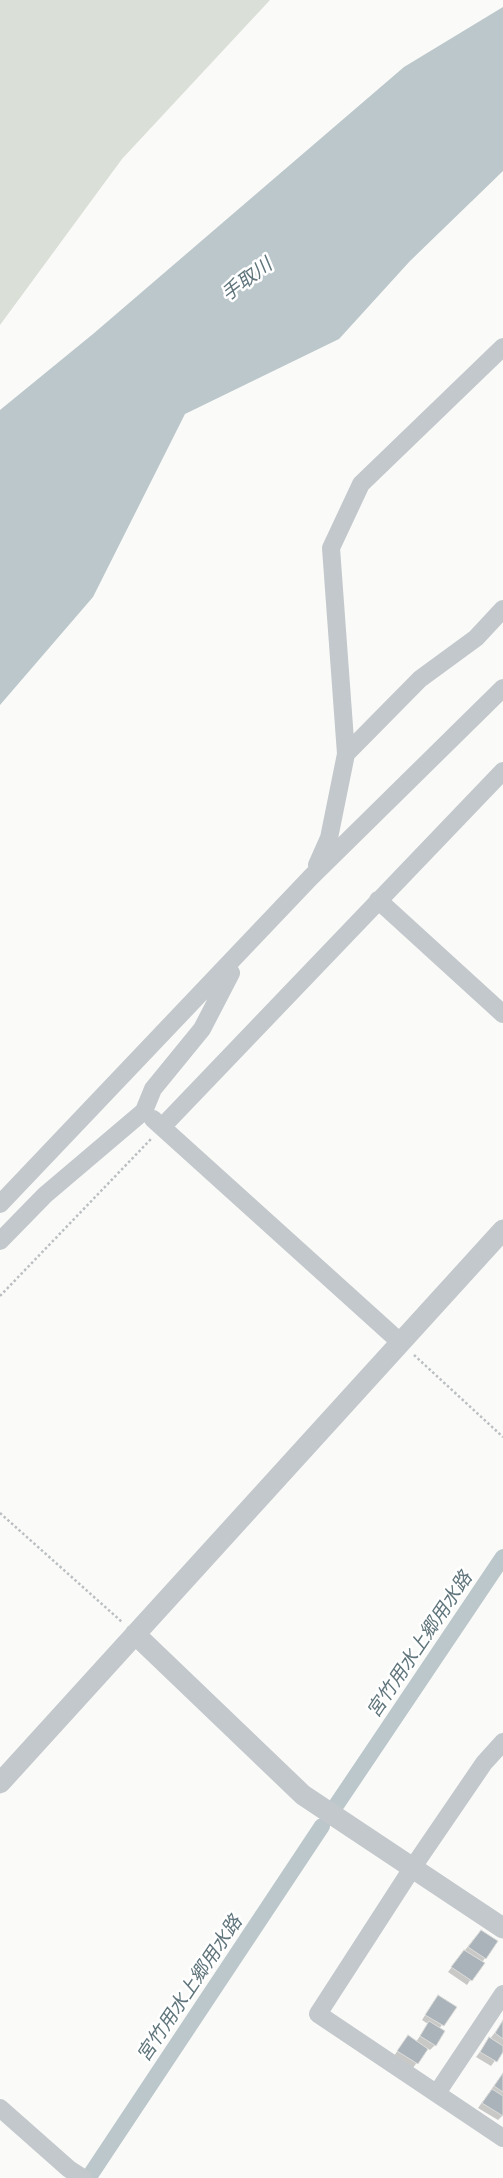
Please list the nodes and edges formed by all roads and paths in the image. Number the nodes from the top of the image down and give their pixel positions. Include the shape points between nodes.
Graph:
1 (503, 348) edge
2 (503, 609) edge
3 (503, 688) edge
4 (346, 754) junction
5 (503, 771) edge
6 (311, 877) junction
7 (378, 900) junction
8 (226, 966) junction
9 (503, 1014) edge
10 (144, 1111) junction
11 (162, 1127) junction
12 (0, 1204) edge
13 (503, 1230) edge
14 (0, 1241) edge
15 (0, 1296) edge
16 (400, 1342) junction
17 (503, 1437) edge
18 (0, 1514) edge
19 (135, 1634) junction
20 (503, 1742) edge
21 (0, 1782) edge
22 (413, 1867) junction
23 (503, 1928) edge
24 (503, 1994) edge
25 (437, 2093) junction
26 (0, 2108) edge
27 (503, 2138) edge
28 (82, 2178) edge

1 - 4 street via 361,484 332,548
2 - 4 street via 476,638 420,679
3 - 6 street
4 - 6 street via 329,838
5 - 7 street
6 - 8 street
7 - 9 street
7 - 11 street
8 - 10 street via 232,973 202,1029 153,1089
8 - 12 street
10 - 11 street
10 - 14 street via 45,1195
11 - 15 path
11 - 16 street
13 - 16 street
16 - 17 path
16 - 19 street
18 - 19 path
19 - 21 street
19 - 22 street via 303,1794
20 - 22 street via 484,1763
22 - 23 street
22 - 25 street via 318,2014
24 - 25 street
25 - 27 street
26 - 28 street

